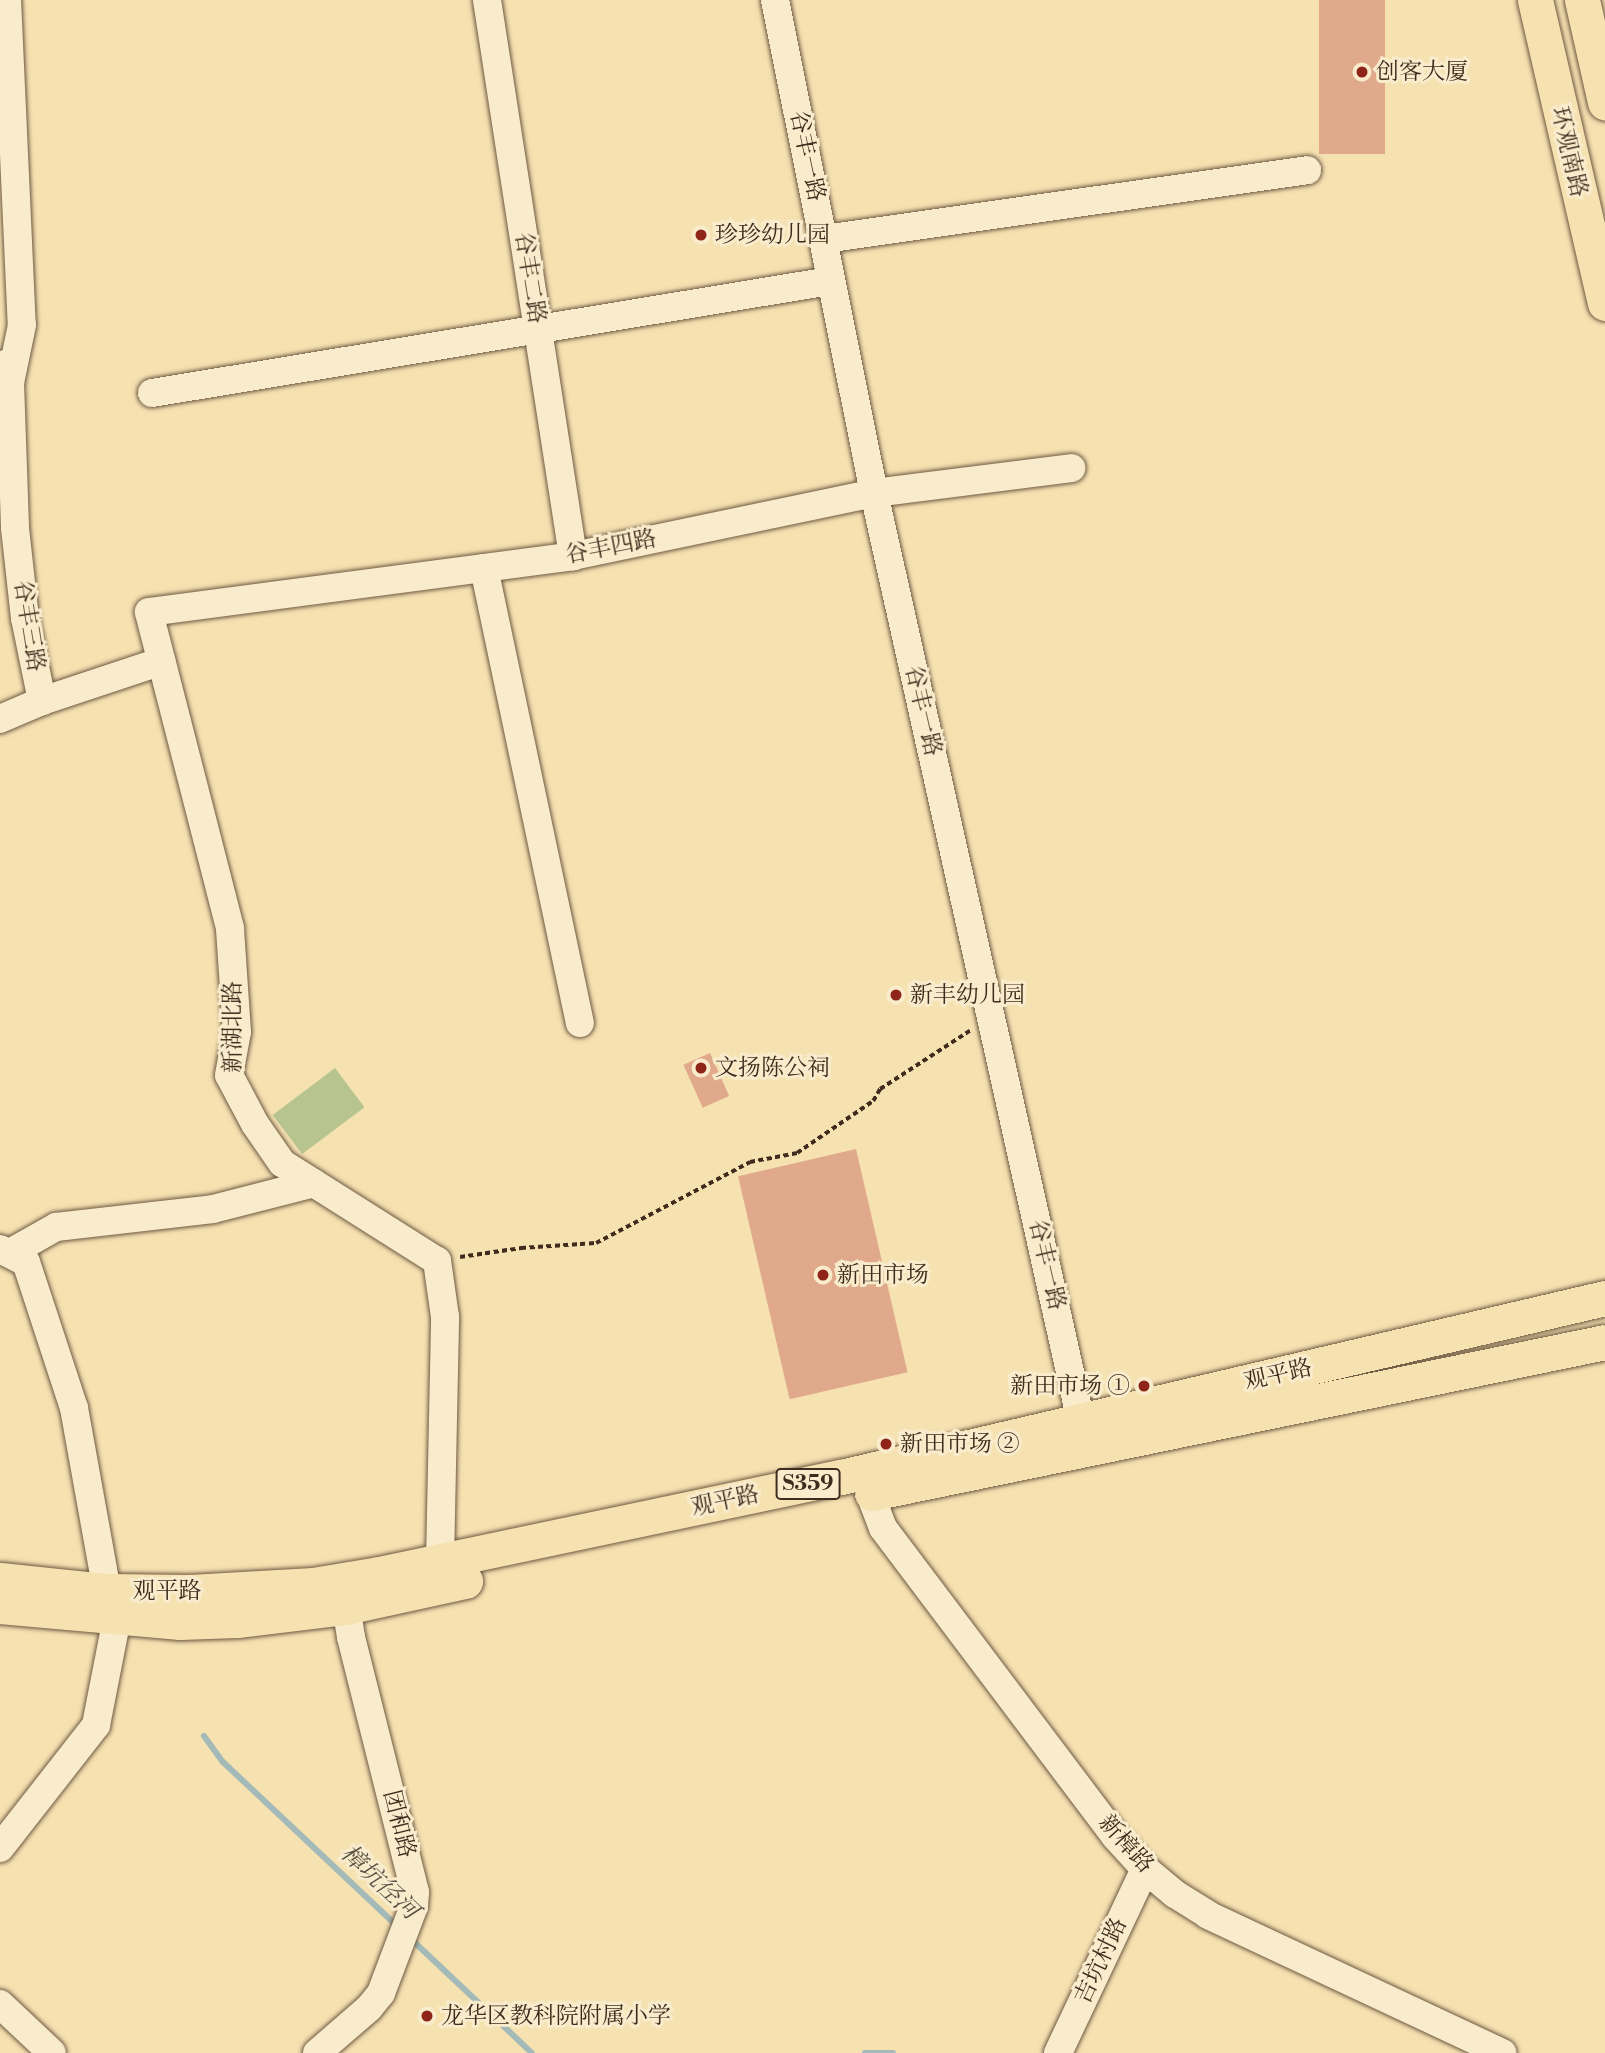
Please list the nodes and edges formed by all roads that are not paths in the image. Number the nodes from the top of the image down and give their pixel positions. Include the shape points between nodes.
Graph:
1 (7, 0) edge
2 (487, 0) edge
3 (775, 0) edge
4 (1535, 0) edge
5 (1582, 0) edge
6 (1605, 102) edge
7 (1307, 170) dead end
8 (824, 239) junction
9 (830, 281) junction
10 (1605, 303) edge
11 (538, 330) junction
12 (0, 345) edge
13 (10, 383) junction
14 (152, 394) dead end
15 (1071, 468) dead end
16 (874, 493) junction
17 (573, 556) junction
18 (484, 568) junction
19 (149, 612) joint
20 (162, 661) junction
21 (42, 701) junction
22 (0, 719) edge
23 (580, 1023) dead end
24 (314, 1182) junction
25 (5, 1251) edge
26 (1605, 1298) edge
27 (1605, 1342) edge
28 (1082, 1421) junction
29 (870, 1494) junction
30 (440, 1562) junction
31 (0, 1580) edge
32 (112, 1604) junction
33 (0, 1606) edge
34 (346, 1607) junction
35 (0, 1848) edge
36 (1145, 1869) junction
37 (0, 2004) edge
38 (52, 2053) edge
39 (317, 2053) edge
40 (1058, 2053) edge
41 (1502, 2053) edge

1 - 13 street via 22,325
2 - 11 street, 谷丰二路
3 - 8 street, 谷丰一路
4 - 10 main road, 环观南路
5 - 6 main road, 环观南路
7 - 8 street
8 - 9 street, 谷丰一路
9 - 11 street
9 - 16 street, 谷丰一路
11 - 14 street
11 - 17 street, 谷丰二路
12 - 13 street
13 - 21 street, 谷丰三路 via 15,528 25,618
15 - 16 street, 谷丰四路
16 - 17 street, 谷丰四路
16 - 28 street, 谷丰一路
17 - 18 street, 谷丰四路
18 - 19 street, 谷丰四路
18 - 23 street
19 - 20 street, 新湖北路
20 - 21 street
20 - 24 street, 新湖北路 via 230,928 237,1032 229,1075 282,1163
21 - 22 street
24 - 25 street via 213,1209 56,1227
24 - 30 street, 新湖北路 via 437,1261 445,1317
25 - 32 street via 26,1262 74,1408
26 - 28 main road, 观平路 / S359
27 - 29 main road, 观平路 / S359
28 - 30 main road, 观平路 / S359
29 - 34 main road, 观平路 / S359
29 - 36 street, 新樟路 via 883,1528 1115,1836
30 - 32 main road, 观平路 / S359 via 313,1585
31 - 32 main road, 观平路 / S359
32 - 33 main road, 观平路 / S359
32 - 34 main road, 观平路 / S359 via 180,1622
32 - 35 street via 96,1725
34 - 39 street, 团和路 via 413,1876 414,1906 388,1978 369,2008
36 - 40 street, 吉坑村路
36 - 41 street, 新樟路 via 1208,1915
37 - 38 street

